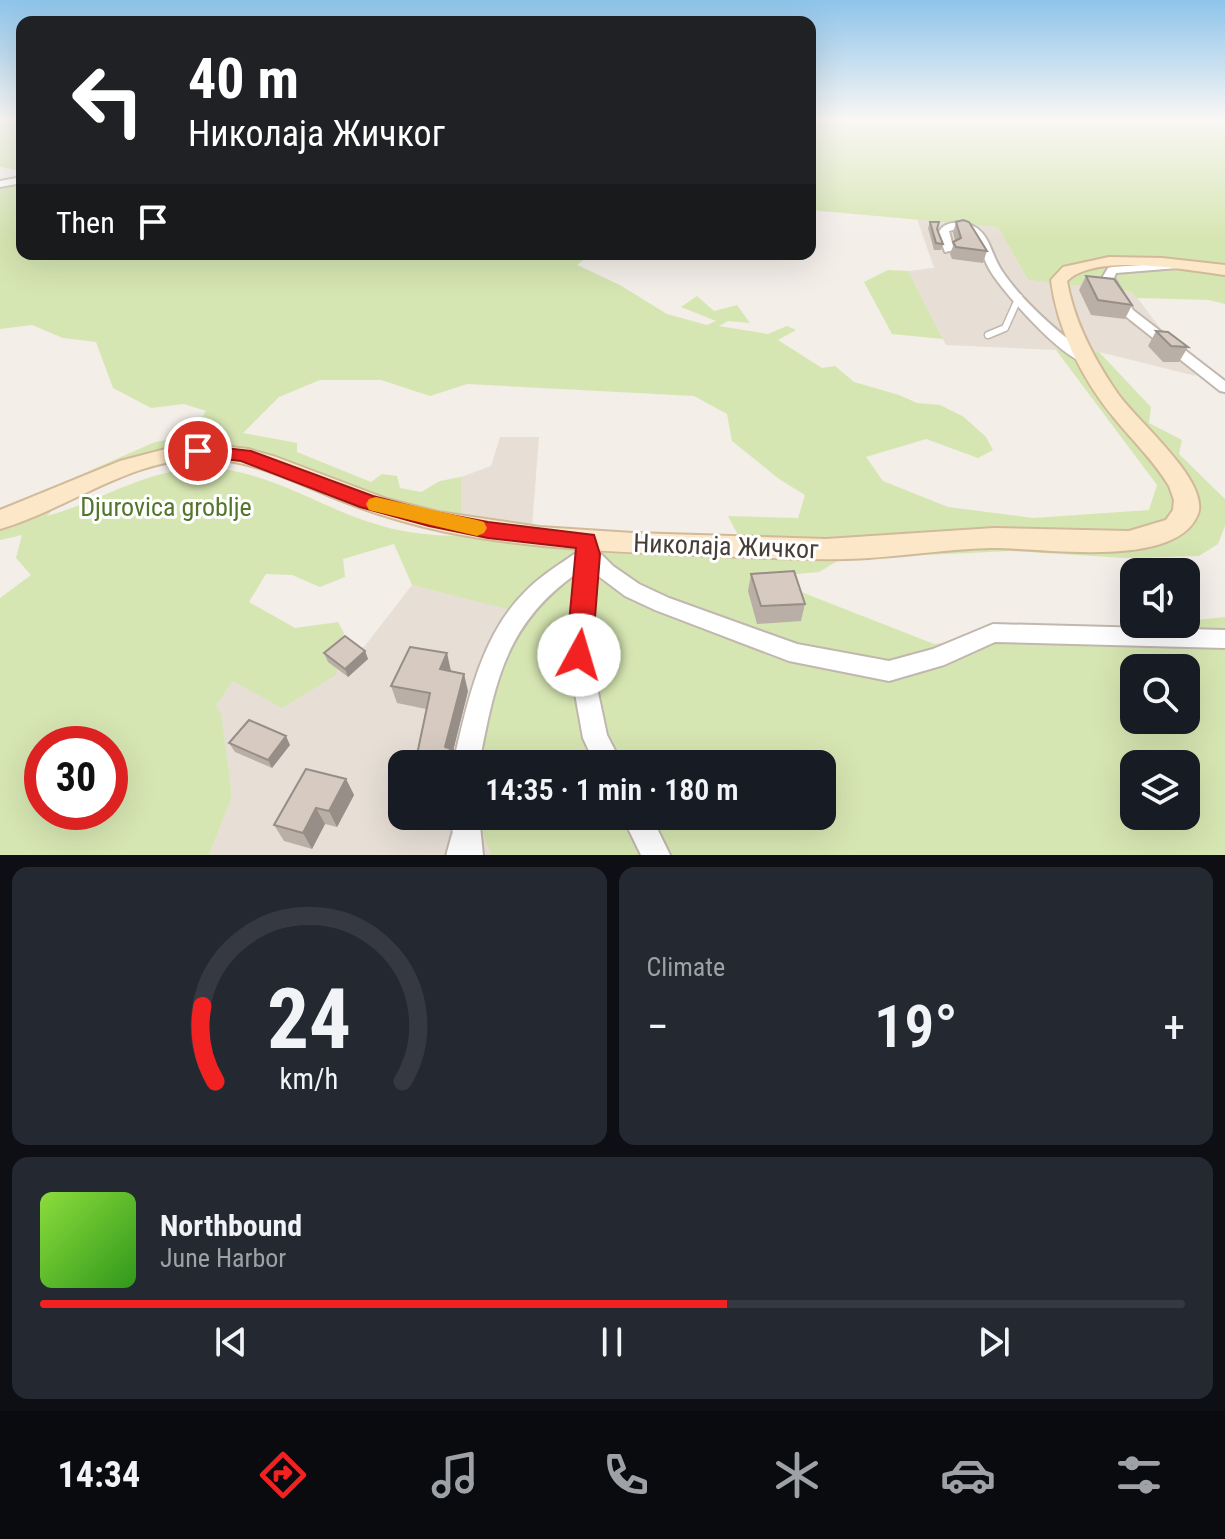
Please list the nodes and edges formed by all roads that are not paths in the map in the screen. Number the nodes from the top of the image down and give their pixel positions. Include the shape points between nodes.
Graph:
1 (949, 250) dead end
2 (1183, 265) junction
3 (1225, 270) edge
4 (1019, 297) junction
5 (988, 335) dead end
6 (1088, 361) junction
7 (1225, 388) edge
8 (0, 520) edge
9 (587, 547) junction
10 (1225, 639) edge
11 (469, 750) edge
12 (601, 750) edge
13 (461, 830) edge
14 (466, 830) edge
15 (643, 830) edge
16 (453, 855) edge
17 (469, 855) edge
18 (656, 855) edge

1 - 4 street, Николаја Жичког via 945,229 974,229 986,256
2 - 3 street, Николаја Жичког
2 - 6 street, Николаја Жичког via 1095,262 1062,275 1061,295
2 - 7 street, Николаја Жичког via 1112,270 1108,278 1128,312
4 - 5 lane via 1005,328
4 - 6 street, Николаја Жичког
6 - 9 street, Николаја Жичког via 1115,407 1185,494 1185,516 1165,533 1121,542 992,538 844,549
8 - 9 street, Николаја Жичког via 151,460 210,451 269,463 411,514
9 - 10 street via 632,590 706,622 797,654 889,671 993,633
9 - 11 street via 525,604 507,634 484,684
9 - 12 street via 579,655
13 - 16 lane
14 - 17 street
15 - 18 street

